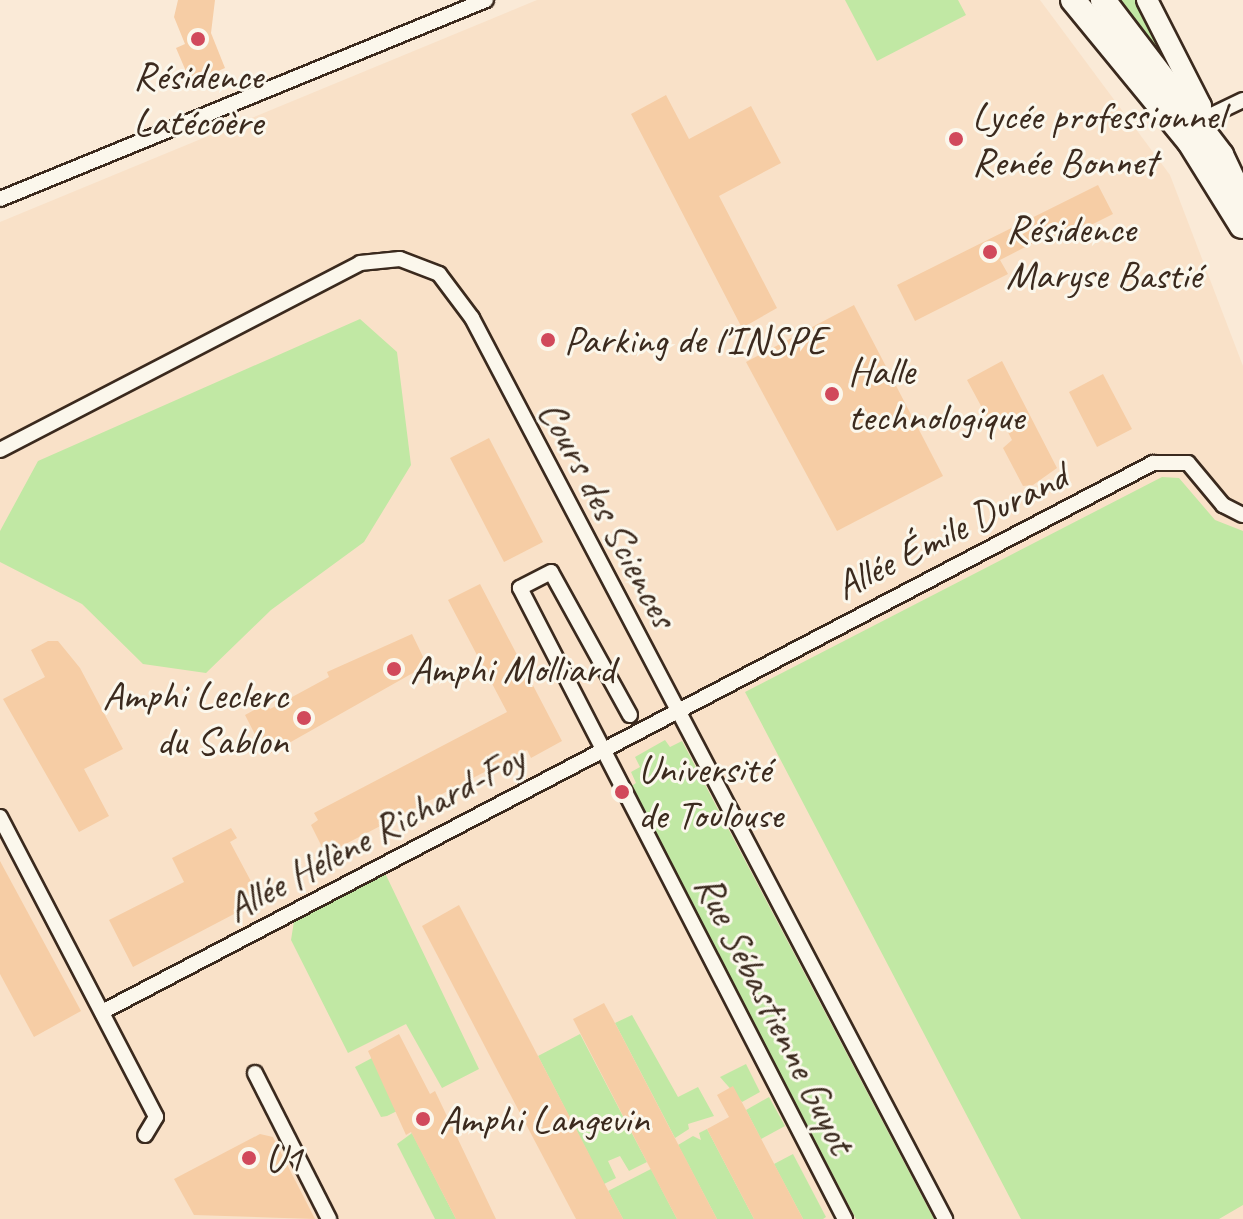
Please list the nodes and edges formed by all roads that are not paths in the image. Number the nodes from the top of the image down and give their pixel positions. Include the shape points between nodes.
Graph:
1 (486, 0) edge
2 (1073, 0) edge
3 (1103, 0) edge
4 (1147, 0) edge
5 (1243, 100) edge
6 (1172, 119) junction
7 (1199, 123) junction
8 (0, 199) edge
9 (1242, 227) edge
10 (0, 450) edge
11 (1243, 515) edge
12 (678, 711) junction
13 (630, 715) dead end
14 (605, 748) junction
15 (0, 817) edge
16 (102, 1012) junction
17 (255, 1073) dead end
18 (145, 1135) dead end
19 (329, 1219) edge
20 (845, 1219) edge
21 (945, 1219) edge

1 - 8 street
2 - 6 main road
3 - 7 main road
4 - 7 main road via 1201,106
5 - 7 street
6 - 7 street
6 - 9 main road
7 - 9 main road via 1230,171
10 - 12 street, Cours des Sciences via 360,263 381,258 420,264 457,290
11 - 12 street, Allée Émile Durand via 1223,505 1188,463 1153,463
12 - 14 street, Allée Hélène Richard-Foy
12 - 21 street, Cours des Sciences
13 - 14 street, Rue Sébastienne Guyot via 551,572 520,588
14 - 16 street, Allée Hélène Richard-Foy
14 - 20 street, Rue Sébastienne Guyot
15 - 16 street
16 - 18 street via 156,1117
17 - 19 street

